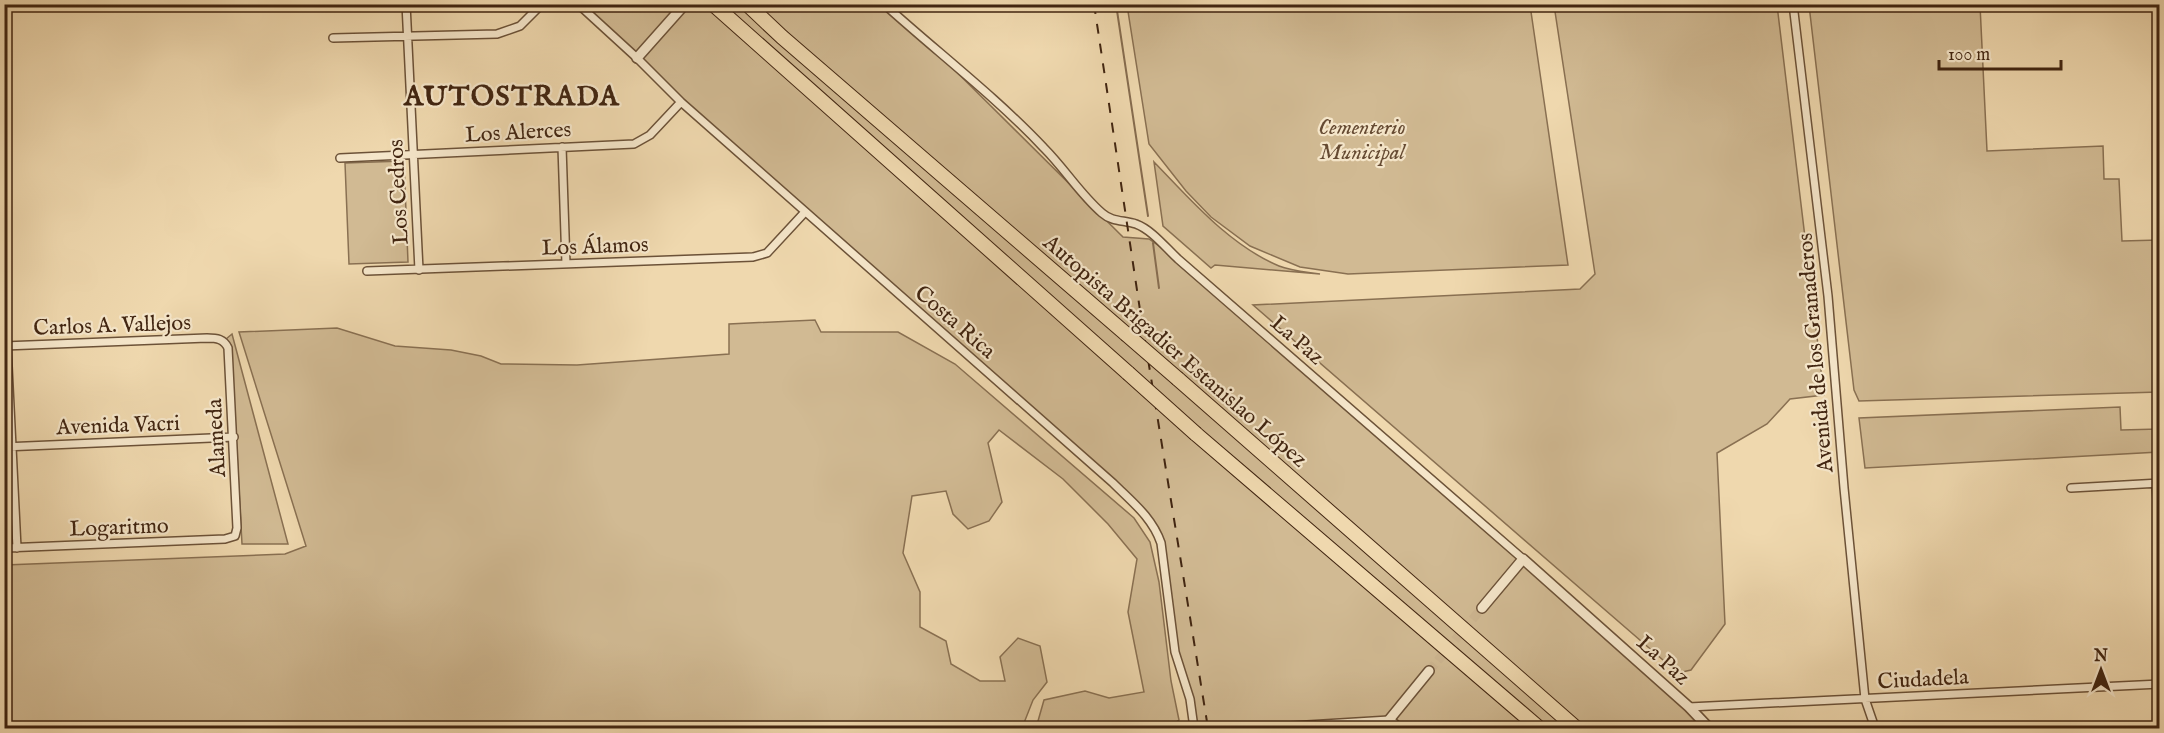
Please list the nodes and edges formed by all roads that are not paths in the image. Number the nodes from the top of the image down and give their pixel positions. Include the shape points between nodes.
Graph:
1 (406, 4) edge
2 (542, 4) edge
3 (578, 4) edge
4 (685, 4) edge
5 (714, 4) edge
6 (747, 4) edge
7 (884, 4) edge
8 (1793, 4) edge
9 (407, 36) junction
10 (333, 38) dead end
11 (637, 58) junction
12 (681, 102) junction
13 (562, 147) junction
14 (414, 154) junction
15 (340, 158) dead end
16 (805, 212) junction
17 (566, 264) junction
18 (368, 270) dead end
19 (419, 270) junction
20 (222, 340) joint
21 (6, 346) edge
22 (234, 437) junction
23 (8, 447) edge
24 (2158, 483) edge
25 (2071, 488) dead end
26 (235, 536) joint
27 (4, 548) edge
28 (17, 548) junction
29 (2160, 548) edge
30 (1523, 559) junction
31 (1482, 608) tunnel mouth
32 (1429, 671) tunnel mouth
33 (2160, 684) edge
34 (1865, 699) junction
35 (1689, 707) junction
36 (1389, 720) junction
37 (1194, 729) edge
38 (1256, 729) edge
39 (1400, 729) edge
40 (1539, 729) edge
41 (1576, 729) edge
42 (1709, 729) edge
43 (1875, 729) edge

1 - 9 street, Los Cedros
2 - 9 street via 520,26 497,34
3 - 11 street, Costa Rica
4 - 11 street
5 - 40 highway, bridge via 1196,434
6 - 41 highway, Autopista Brigadier Estanislao López, bridge
7 - 30 street, La Paz via 1015,119 1103,215 1147,230
8 - 34 street, Avenida de los Granaderos via 1828,296
9 - 10 street
9 - 14 street, Los Cedros
11 - 12 street, Costa Rica
12 - 13 street, Los Alerces via 650,135 634,144
12 - 16 street, Costa Rica
13 - 14 street, Los Alerces
13 - 17 street
14 - 15 street, Los Alerces
14 - 19 street, Los Cedros
16 - 17 street, Los Álamos via 767,253 753,257
16 - 37 street, Costa Rica via 1149,518 1161,543 1175,652 1190,699
17 - 19 street, Los Álamos
18 - 19 street, Los Álamos
20 - 21 street, Carlos A. Vallejos
20 - 22 street, Alameda via 228,348
21 - 23 street
22 - 23 street, Avenida Vacri
22 - 26 street, Alameda
23 - 28 street
24 - 25 street
24 - 29 street
26 - 28 street, Logaritmo
27 - 28 street, Logaritmo
30 - 31 street
30 - 35 street, La Paz
32 - 36 street
33 - 34 street, Ciudadela
34 - 35 street, Ciudadela
34 - 43 street, Avenida de los Granaderos
35 - 42 street, La Paz
36 - 38 street
36 - 39 street

